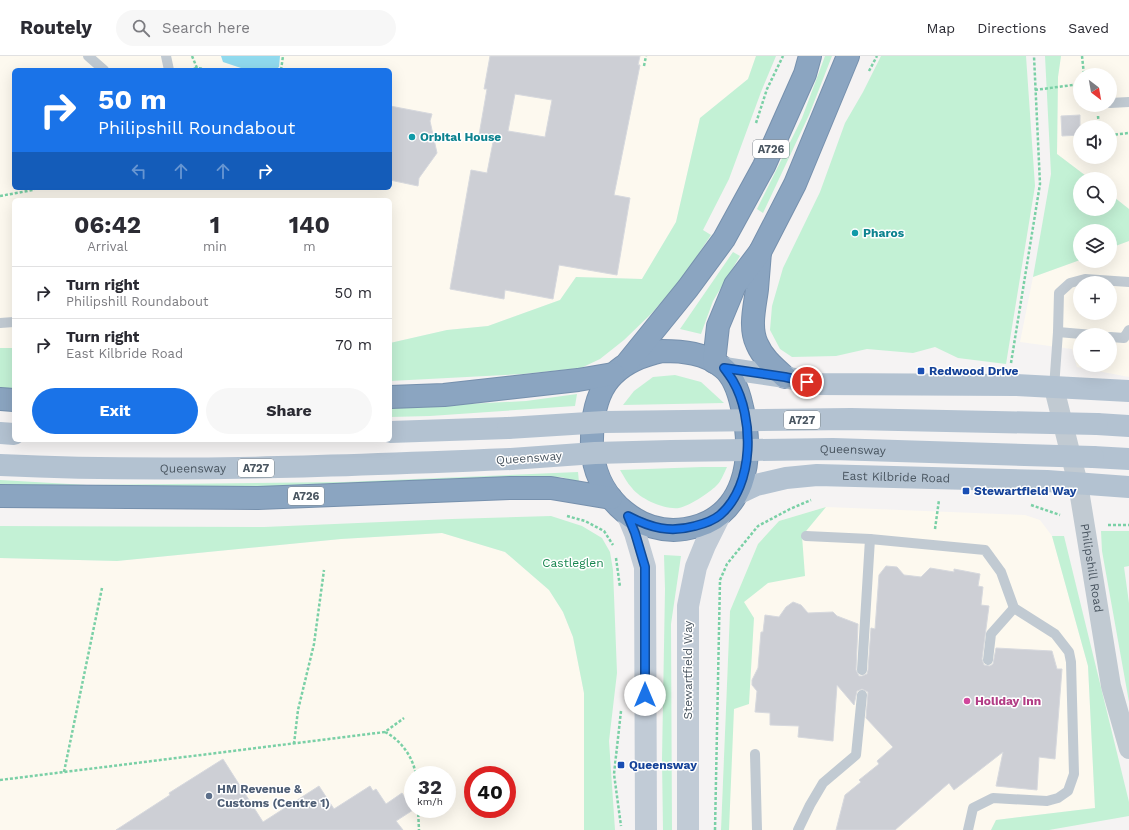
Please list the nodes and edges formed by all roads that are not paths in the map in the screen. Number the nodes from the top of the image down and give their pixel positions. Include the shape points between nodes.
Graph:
1 (88, 56) edge
2 (166, 56) edge
3 (810, 56) edge
4 (848, 56) edge
5 (102, 68) edge
6 (169, 68) edge
7 (1129, 102) edge
8 (1117, 103) edge
9 (760, 252) junction
10 (1129, 282) edge
11 (0, 322) edge
12 (12, 322) edge
13 (1058, 332) junction
14 (1073, 333) edge
15 (1127, 336) edge
16 (1117, 337) edge
17 (719, 365) junction
18 (620, 369) junction
19 (785, 377) junction
20 (1054, 388) junction
21 (1129, 391) edge
22 (392, 397) edge
23 (0, 399) edge
24 (12, 400) edge
25 (1129, 426) edge
26 (392, 432) edge
27 (0, 433) edge
28 (12, 434) edge
29 (1129, 459) edge
30 (0, 465) edge
31 (1078, 484) junction
32 (1129, 487) edge
33 (737, 494) junction
34 (0, 496) edge
35 (611, 498) junction
36 (720, 515) junction
37 (628, 516) junction
38 (806, 536) dead end
39 (870, 539) junction
40 (1014, 608) junction
41 (988, 660) dead end
42 (862, 670) dead end
43 (862, 695) dead end
44 (1126, 729) edge
45 (1129, 749) edge
46 (755, 754) dead end
47 (646, 830) edge
48 (688, 830) edge
49 (757, 830) edge
50 (798, 830) edge
51 (968, 830) edge

1 - 5 lane
2 - 6 lane
3 - 18 highway, A726 via 764,166 724,239 688,288
4 - 9 highway, A726 via 795,184
7 - 8 lane
9 - 17 highway, A726 via 735,285 718,326
9 - 19 highway, A726 via 754,335 766,359
10 - 13 lane via 1085,279 1070,283 1059,293
11 - 12 lane
13 - 14 lane
13 - 20 lane
15 - 16 lane
17 - 18 highway, A726 via 693,353 662,351 643,356
17 - 19 main road
17 - 33 highway, A726 via 733,381 740,396 748,434 747,459
18 - 22 highway, A726 via 578,380 444,395
18 - 35 highway, A726 via 601,390 595,408 592,432 595,463 601,482
19 - 20 main road via 816,384 1016,385
20 - 21 main road
20 - 31 street, Philipshill Road
23 - 24 highway
25 - 26 main road, A727, bridge via 851,419 604,422
27 - 28 main road
29 - 30 main road, Queensway / A727, bridge via 833,448 595,453 264,468 73,468
31 - 32 main road, East Kilbride Road
31 - 33 main road, East Kilbride Road via 817,475 756,484
31 - 44 street, Philipshill Road via 1111,686
33 - 36 highway, A726
34 - 35 highway, A726 via 258,498 551,488
35 - 37 highway, A726
36 - 37 highway, A726 via 685,529 662,529
36 - 48 street, Stewartfield Way via 696,567 688,606
37 - 47 street via 645,567
38 - 39 lane
39 - 40 lane via 985,550 1001,572
39 - 42 lane
40 - 41 lane via 991,634
40 - 51 lane via 1055,634 1069,652 1074,774 1068,791 1058,798 1047,801 993,798 973,808
43 - 50 lane via 856,755 823,783
44 - 45 street, Philipshill Road
46 - 49 lane

